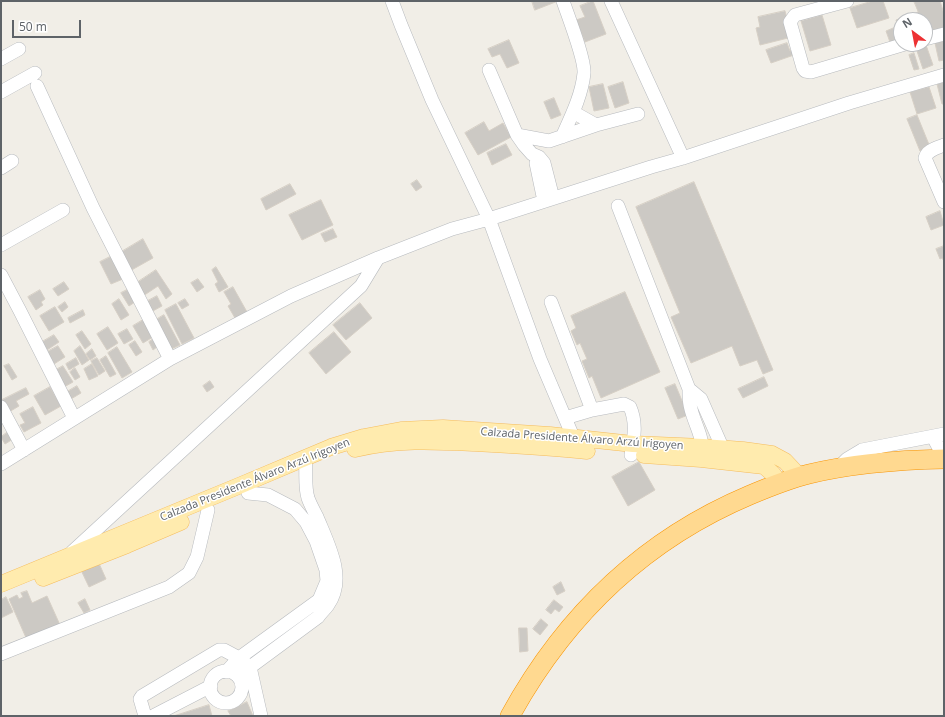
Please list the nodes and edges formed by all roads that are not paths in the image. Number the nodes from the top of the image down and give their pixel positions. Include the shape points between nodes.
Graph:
1 (392, 1) edge
2 (563, 1) edge
3 (611, 1) edge
4 (847, 1) edge
5 (944, 34) edge
6 (933, 37) edge
7 (893, 48) edge
8 (18, 49) dead end
9 (1, 59) edge
10 (489, 70) dead end
11 (36, 73) dead end
12 (944, 75) edge
13 (37, 86) dead end
14 (1, 92) edge
15 (573, 112) junction
16 (638, 114) dead end
17 (596, 125) junction
18 (517, 135) junction
19 (562, 137) junction
20 (549, 141) junction
21 (944, 145) edge
22 (539, 157) junction
23 (683, 158) junction
24 (549, 199) junction
25 (944, 202) edge
26 (618, 206) dead end
27 (63, 210) dead end
28 (489, 219) junction
29 (1, 245) edge
30 (378, 258) junction
31 (1, 275) edge
32 (551, 302) dead end
33 (170, 360) junction
34 (688, 389) junction
35 (1, 407) edge
36 (592, 410) junction
37 (74, 418) junction
38 (565, 418) junction
39 (938, 436) edge
40 (573, 444) junction
41 (723, 448) junction
42 (24, 450) junction
43 (632, 450) junction
44 (702, 453) junction
45 (943, 454) edge
46 (306, 462) junction
47 (1, 464) edge
48 (838, 468) junction
49 (800, 477) junction
50 (780, 484) junction
51 (248, 493) junction
52 (208, 510) junction
53 (311, 518) junction
54 (67, 557) junction
55 (1, 584) edge
56 (329, 592) junction
57 (1, 595) edge
58 (1, 654) edge
59 (239, 658) junction
60 (250, 667) junction
61 (232, 674) junction
62 (210, 686) junction
63 (145, 716) edge
64 (153, 716) edge
65 (262, 716) edge
66 (510, 716) edge

1 - 28 street via 432,100
2 - 15 street via 584,71
3 - 23 street
4 - 7 street via 792,18 790,22 805,72
5 - 6 street
8 - 9 street
10 - 18 street
11 - 14 street
12 - 23 street via 849,103
13 - 33 street via 93,208
15 - 17 street
15 - 19 street
16 - 17 street
17 - 19 street
18 - 20 street
18 - 22 street via 532,154
19 - 20 street
20 - 22 street
21 - 25 street via 925,154
22 - 24 street via 536,165
23 - 24 street
24 - 28 street
26 - 34 street
27 - 29 street
28 - 30 street via 452,229
28 - 38 street via 540,359
30 - 33 street via 291,296
30 - 54 street via 362,286
31 - 37 street
32 - 36 street
33 - 37 street
34 - 41 street via 701,399
34 - 44 street via 690,406 700,432
35 - 42 street
36 - 38 street
36 - 43 street via 624,404 630,407 634,416 635,433
37 - 42 street
38 - 40 street
39 - 45 street
39 - 48 street via 862,450
40 - 43 main road, Calzada Presidente Álvaro Arzú Irigoyen
40 - 46 main road, Calzada Presidente Álvaro Arzú Irigoyen via 542,435 442,428 415,429 352,439
41 - 44 main road, Calzada Presidente Álvaro Arzú Irigoyen
41 - 49 main road, Calzada Presidente Álvaro Arzú Irigoyen via 772,454 785,462
42 - 47 street
43 - 44 main road, Calzada Presidente Álvaro Arzú Irigoyen
44 - 50 main road, Calzada Presidente Álvaro Arzú Irigoyen via 764,466
45 - 48 highway
46 - 51 main road, Calzada Presidente Álvaro Arzú Irigoyen
46 - 53 street
46 - 54 main road, Calzada Presidente Álvaro Arzú Irigoyen
48 - 49 highway
49 - 50 highway
50 - 66 highway via 741,499 691,525 649,552 618,578 585,609 563,635 536,671
51 - 52 main road, Calzada Presidente Álvaro Arzú Irigoyen
51 - 53 street via 268,495
52 - 57 main road, Calzada Presidente Álvaro Arzú Irigoyen
52 - 58 street via 197,557 189,573 169,587
53 - 56 street via 326,570
54 - 55 main road, Calzada Presidente Álvaro Arzú Irigoyen
56 - 59 street
56 - 60 street via 329,604 318,617
59 - 60 street
59 - 61 street
59 - 63 street via 219,650 142,696 140,699
60 - 61 street
60 - 65 street
61 - 62 street via 217,675
61 - 62 street via 240,680 242,689 239,697 232,702 218,701 212,695
62 - 64 street

